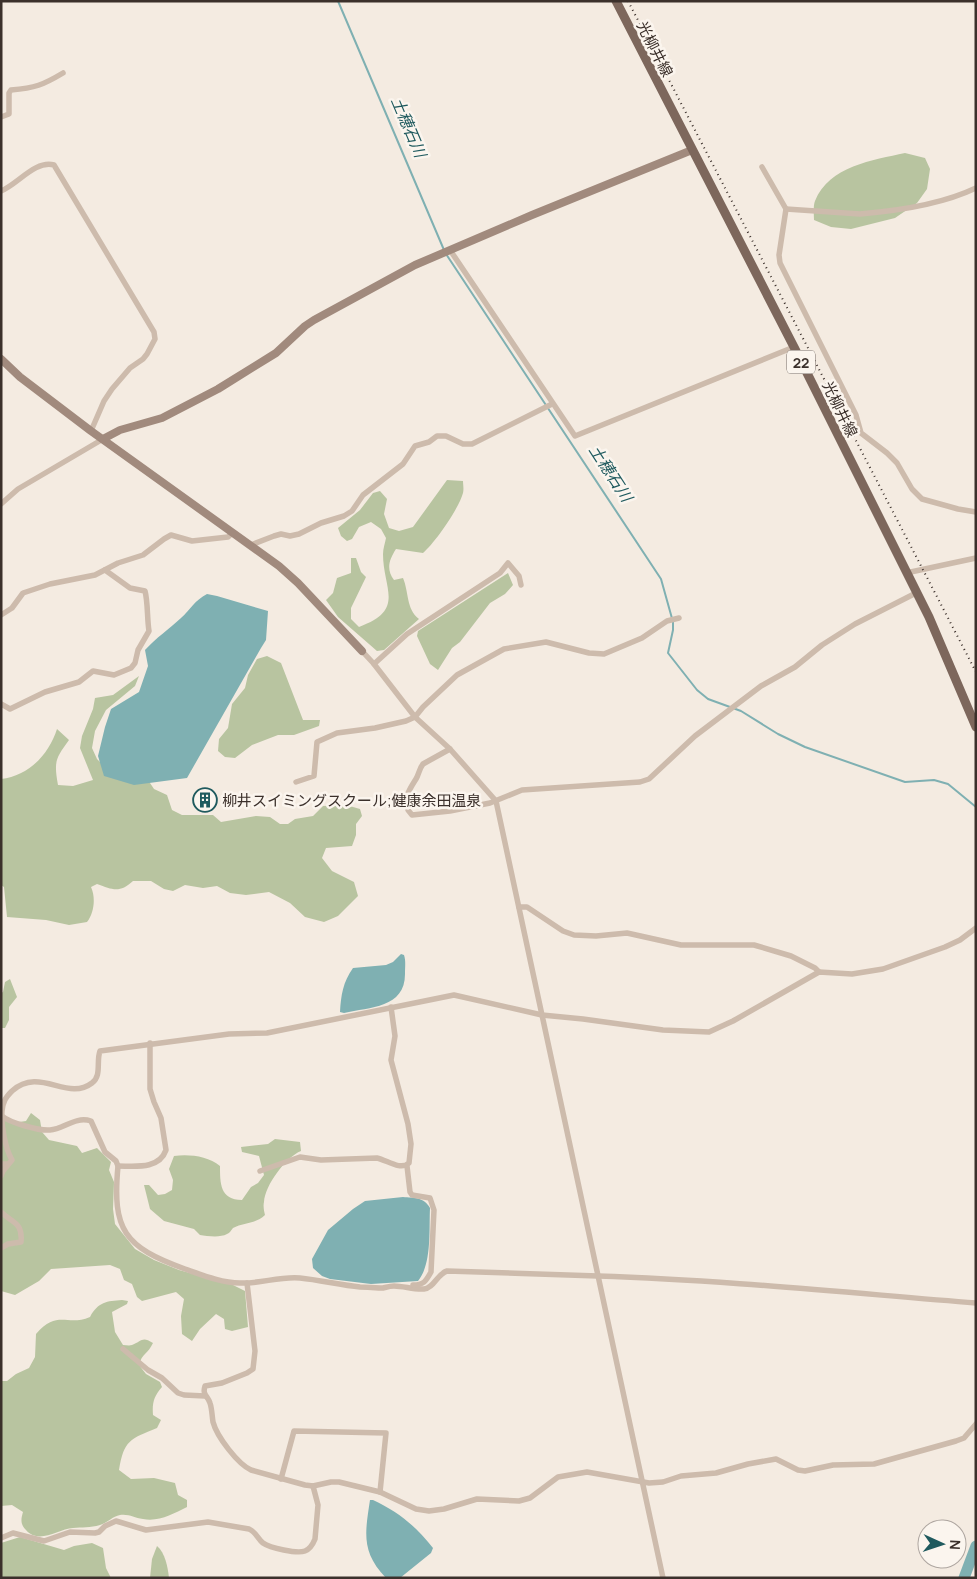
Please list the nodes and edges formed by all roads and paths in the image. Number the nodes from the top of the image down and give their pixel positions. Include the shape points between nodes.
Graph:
1 (616, 1) edge
2 (63, 73) dead end
3 (1, 118) edge
4 (692, 150) junction
5 (762, 167) dead end
6 (976, 188) edge
7 (1, 191) edge
8 (786, 209) junction
9 (450, 250) junction
10 (794, 347) junction
11 (1, 359) edge
12 (549, 405) junction
13 (91, 430) junction
14 (103, 439) junction
15 (1, 504) edge
16 (976, 512) edge
17 (232, 533) junction
18 (251, 546) junction
19 (976, 558) edge
20 (105, 570) junction
21 (906, 573) junction
22 (521, 585) dead end
23 (916, 593) junction
24 (1, 615) edge
25 (676, 619) dead end
26 (362, 651) joint
27 (374, 664) junction
28 (1, 704) edge
29 (415, 717) junction
30 (976, 727) edge
31 (450, 748) junction
32 (296, 782) dead end
33 (496, 801) junction
34 (519, 907) junction
35 (976, 928) edge
36 (819, 972) junction
37 (391, 1007) junction
38 (542, 1015) junction
39 (150, 1043) junction
40 (2, 1116) edge
41 (1, 1164) edge
42 (8, 1164) junction
43 (118, 1166) junction
44 (407, 1166) junction
45 (260, 1171) dead end
46 (1, 1176) edge
47 (1, 1212) edge
48 (1, 1248) edge
49 (598, 1276) junction
50 (248, 1283) junction
51 (410, 1288) junction
52 (976, 1303) edge
53 (123, 1348) dead end
54 (205, 1396) junction
55 (976, 1424) edge
56 (281, 1479) junction
57 (643, 1482) junction
58 (313, 1486) junction
59 (380, 1492) junction
60 (1, 1538) edge
61 (663, 1578) edge

1 - 4 main road, 光柳井線 / 22
2 - 3 street via 33,88 11,90 8,93 9,114
4 - 9 street
4 - 10 main road, 光柳井線 / 22
5 - 8 street
6 - 8 street via 921,205 872,213
7 - 13 street via 42,165 54,165 154,332 147,354 112,389
8 - 16 street via 780,263 862,433 888,453 922,499
9 - 12 street
9 - 14 street via 415,265 314,320 276,353 194,402 162,418 120,430
10 - 12 street via 575,436
10 - 21 main road, 光柳井線 / 22
11 - 13 street
12 - 18 street via 472,444 437,436 415,446 403,464 363,495 352,511 344,516 299,534 281,534
13 - 14 street
14 - 15 street via 18,489
14 - 17 street
17 - 18 street
17 - 20 street via 228,537 192,541 171,535 143,555
18 - 26 street via 298,583
19 - 21 street
20 - 24 street via 81,579 30,590
20 - 28 street via 147,596 149,631 135,663 114,675 94,672 79,682 45,692 10,709
21 - 23 main road, 光柳井線 / 22
22 - 27 street via 519,576 508,563 500,573 407,634
23 - 30 main road, 光柳井線 / 22 via 940,640
23 - 33 street via 855,624 795,667 761,686 695,736 649,778 632,783 522,790
25 - 29 street via 663,622 642,638 604,654 589,654 546,642 504,649 456,675
26 - 27 street
27 - 29 street
29 - 31 street
29 - 32 street via 325,737 317,742 314,776
31 - 33 street
31 - 33 street via 423,764 408,789 406,802 412,815
33 - 34 street
34 - 36 street via 527,907 574,935 627,933 681,945 754,945 791,956
34 - 38 street
35 - 36 street via 946,947 884,969 852,974
36 - 38 street via 709,1032 663,1030
37 - 38 street via 454,995
37 - 39 street via 267,1033
37 - 44 street via 395,1036 392,1068 411,1144 411,1159
38 - 49 street
39 - 40 street via 100,1051 97,1078 77,1090 45,1082 23,1084 6,1097
39 - 43 street via 150,1089 161,1118 166,1150 156,1162 143,1167
40 - 42 street via 2,1131 12,1160
40 - 43 street via 16,1124 49,1130 75,1120 91,1121 105,1152
41 - 42 street
42 - 46 street
43 - 50 street via 117,1211 129,1239 156,1258 200,1274
44 - 45 street via 396,1166 377,1158 321,1160 300,1157
44 - 51 street via 410,1192 430,1198 434,1210 431,1272 421,1285
47 - 48 street via 16,1223 21,1236 20,1242
49 - 51 street via 447,1271 441,1273 430,1287
49 - 52 street
49 - 57 street
50 - 51 street via 298,1278 363,1287
50 - 54 street via 255,1351 253,1369 222,1383 205,1386
53 - 54 street via 178,1393
54 - 56 street via 210,1402 217,1432 244,1466
55 - 57 street via 964,1438 874,1464 833,1465 805,1471 781,1461 768,1460 716,1473
56 - 58 street
56 - 59 street via 294,1431 386,1433
57 - 59 street via 576,1472 558,1477 530,1498 519,1501 477,1499 444,1510 429,1511 416,1509
57 - 61 street
58 - 59 street via 339,1482
58 - 60 street via 318,1505 315,1540 300,1552 270,1546 250,1529 208,1522 146,1530 116,1521 100,1532 70,1532 44,1541 13,1533

